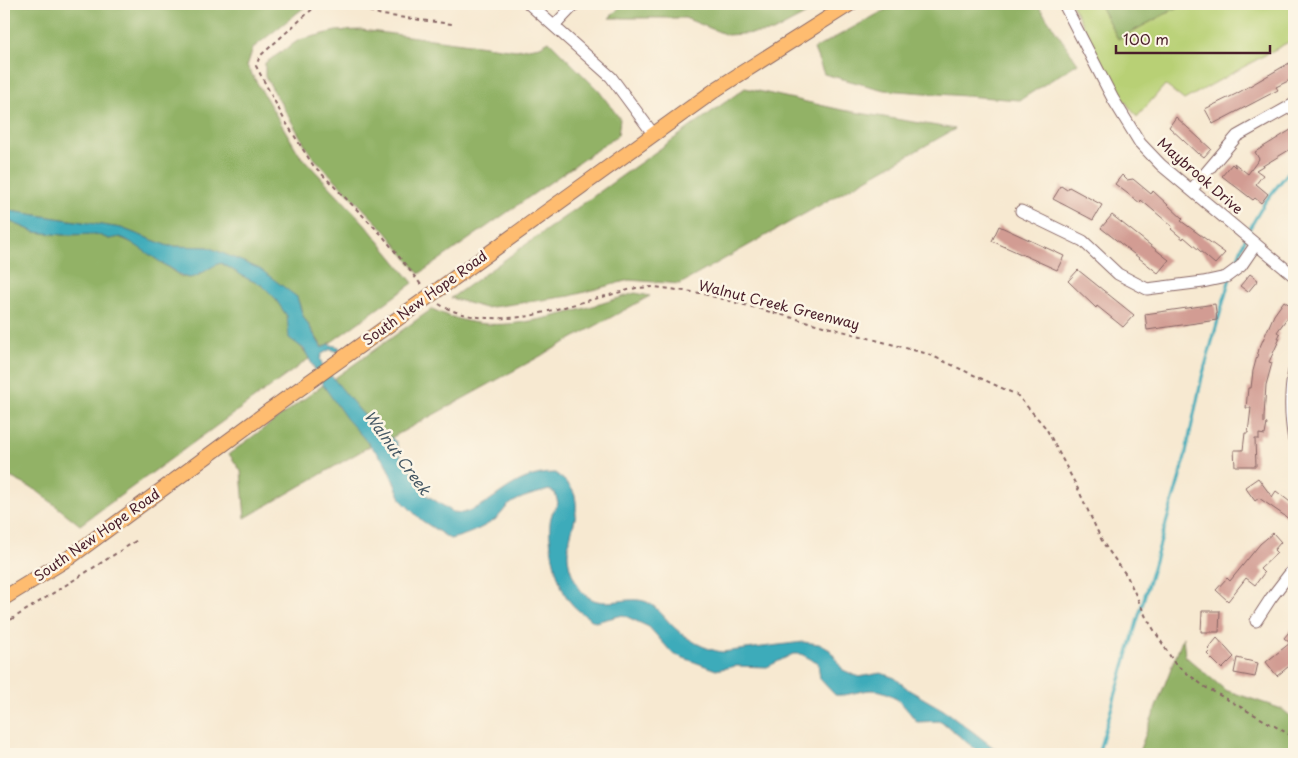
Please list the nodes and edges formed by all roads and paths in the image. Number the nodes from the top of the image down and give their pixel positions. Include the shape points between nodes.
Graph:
1 (318, 4) edge
2 (346, 4) edge
3 (530, 4) edge
4 (575, 4) edge
5 (850, 4) edge
6 (1064, 4) edge
7 (452, 24) dead end
8 (555, 25) junction
9 (1294, 104) edge
10 (654, 135) junction
11 (1192, 189) junction
12 (1021, 211) dead end
13 (1256, 244) junction
14 (1294, 276) edge
15 (425, 290) dead end
16 (438, 304) dead end
17 (1294, 371) edge
18 (1294, 440) edge
19 (139, 539) dead end
20 (1294, 568) edge
21 (4, 598) edge
22 (1256, 621) dead end
23 (4, 624) edge
24 (1294, 736) edge

1 - 15 path via 258,60 256,66 313,165 382,235
2 - 7 path via 382,14
3 - 8 street
4 - 8 street
5 - 10 main road, South New Hope Road via 718,88
6 - 11 street, Maybrook Drive via 1130,128 1148,153
8 - 10 street via 611,77
9 - 11 street via 1237,136
10 - 21 main road, South New Hope Road, bridge via 69,558
11 - 13 street, Maybrook Drive
12 - 13 street via 1083,241 1118,274 1147,288 1226,277 1241,266
13 - 14 street, Maybrook Drive
16 - 24 path, Walnut Creek Greenway via 469,316 512,318 636,288 655,287 718,297 928,354 1017,395 1046,428 1103,543 1126,576 1146,617 1176,664 1205,687
17 - 18 street via 1291,398
19 - 23 path
20 - 22 street

